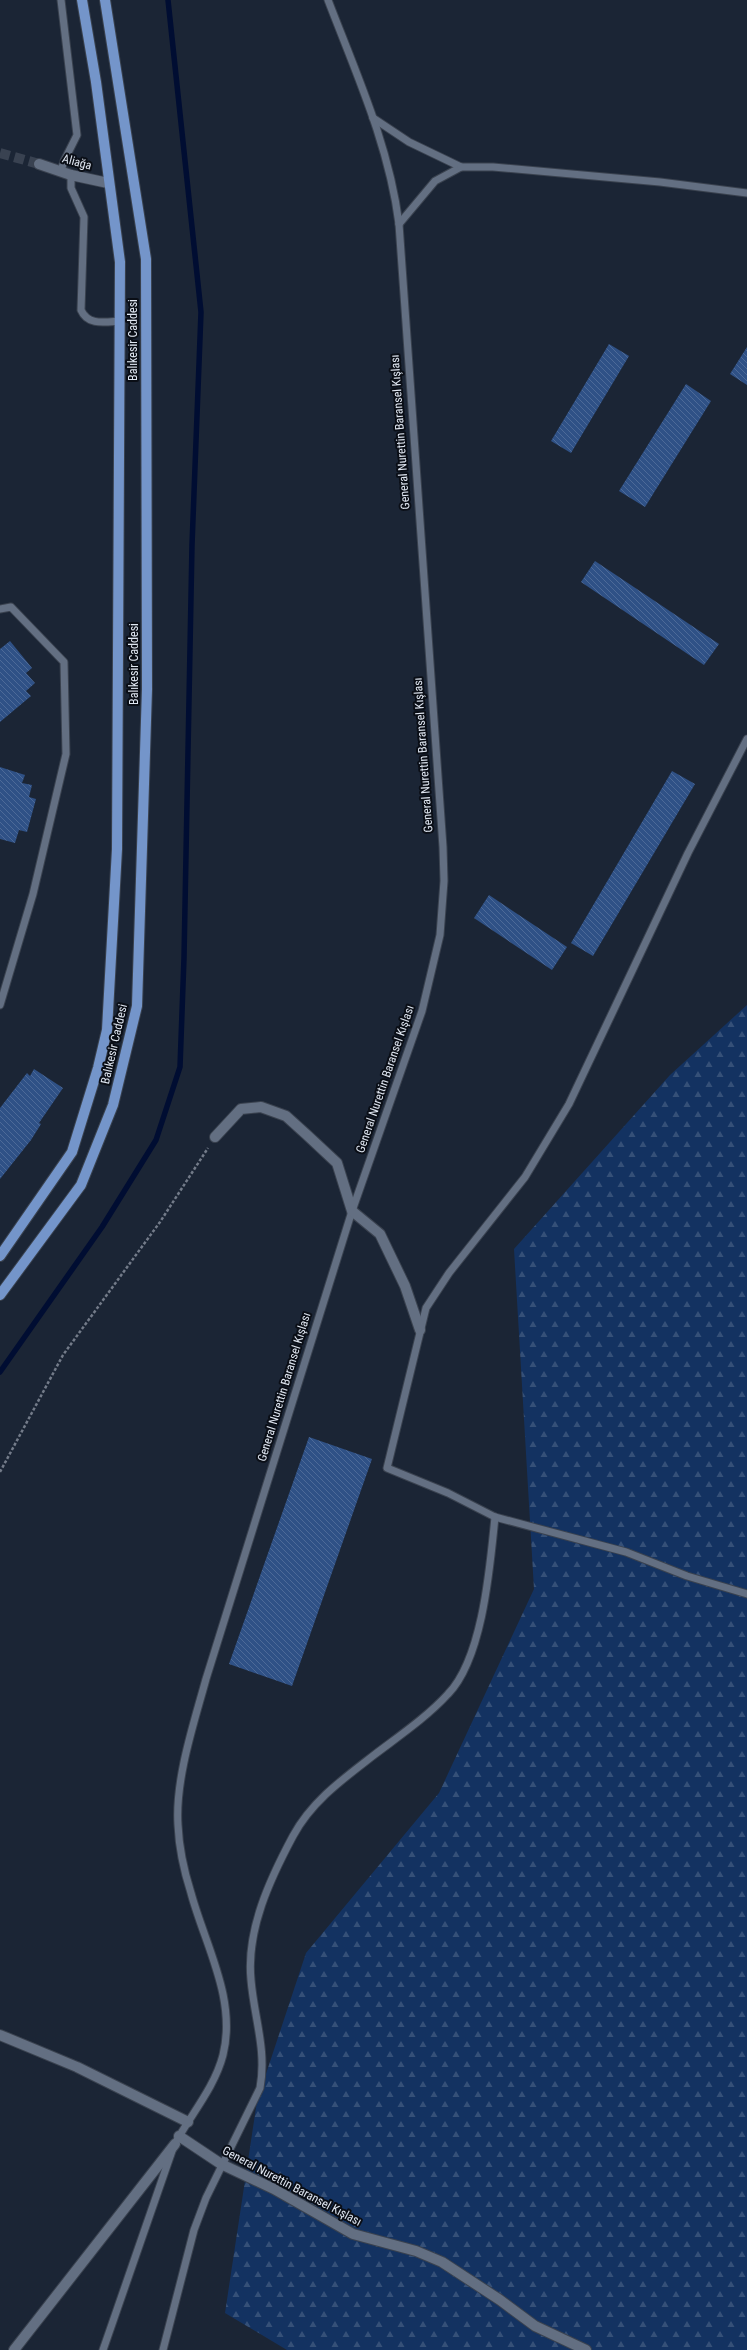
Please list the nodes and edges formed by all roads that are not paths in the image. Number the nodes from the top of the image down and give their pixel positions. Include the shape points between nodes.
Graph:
1 (61, 0) edge
2 (82, 0) edge
3 (105, 0) edge
4 (328, 0) edge
5 (374, 118) junction
6 (39, 164) tunnel mouth
7 (462, 167) junction
8 (61, 171) junction
9 (71, 175) junction
10 (108, 183) junction
11 (747, 193) edge
12 (399, 224) junction
13 (120, 321) junction
14 (0, 609) edge
15 (747, 739) edge
16 (0, 1005) edge
17 (214, 1137) road end
18 (352, 1211) junction
19 (0, 1256) edge
20 (0, 1295) edge
21 (420, 1330) junction
22 (495, 1517) junction
23 (747, 1594) edge
24 (0, 2035) edge
25 (188, 2122) junction
26 (177, 2140) junction
27 (221, 2164) junction
28 (14, 2350) edge
29 (102, 2350) edge
30 (163, 2350) edge
31 (586, 2350) edge

1 - 8 lane via 77,135
2 - 10 main road, Balıkesir Caddesi via 96,82
3 - 20 main road, Balıkesir Caddesi via 146,260 147,688 137,1006 113,1105 81,1185
4 - 5 lane, General Nurettin Baransel Kışlası
5 - 7 lane via 409,142
5 - 12 lane, General Nurettin Baransel Kışlası via 395,196
6 - 8 street, Aliağa
7 - 11 lane via 660,182
7 - 12 lane via 435,181
8 - 9 street, Aliağa
9 - 10 street, Aliağa
9 - 13 lane via 71,188 84,217 81,310 91,321
10 - 13 main road, Balıkesir Caddesi via 120,262
12 - 18 lane, General Nurettin Baransel Kışlası via 443,846 443,908 435,960 422,1011
13 - 19 main road, Balıkesir Caddesi via 118,849 107,1030 72,1152
14 - 16 lane via 11,607 64,662 66,754 33,894
15 - 21 lane via 688,853 569,1104 525,1177 426,1308
17 - 18 street via 241,1109 261,1107 286,1116 337,1163
18 - 21 street via 380,1234 405,1286
18 - 25 lane, General Nurettin Baransel Kışlası via 206,1679 182,1779 178,1823 181,1854 191,1894 222,1988 226,2021 223,2054 216,2074
21 - 22 lane via 387,1468 448,1493
22 - 23 lane via 626,1552 688,1576
22 - 27 lane via 484,1605 465,1669 449,1693 424,1716 335,1785 310,1811 294,1835 274,1876 254,1929 250,1955 251,1981 263,2053 260,2088
24 - 25 street via 77,2067
25 - 26 lane, General Nurettin Baransel Kışlası
26 - 27 street, General Nurettin Baransel Kışlası
26 - 28 street, General Nurettin Baransel Kışlası
26 - 29 lane, General Nurettin Baransel Kışlası
27 - 30 lane via 194,2230
27 - 31 street, General Nurettin Baransel Kışlası via 274,2189 353,2234 416,2250 442,2262 535,2326

